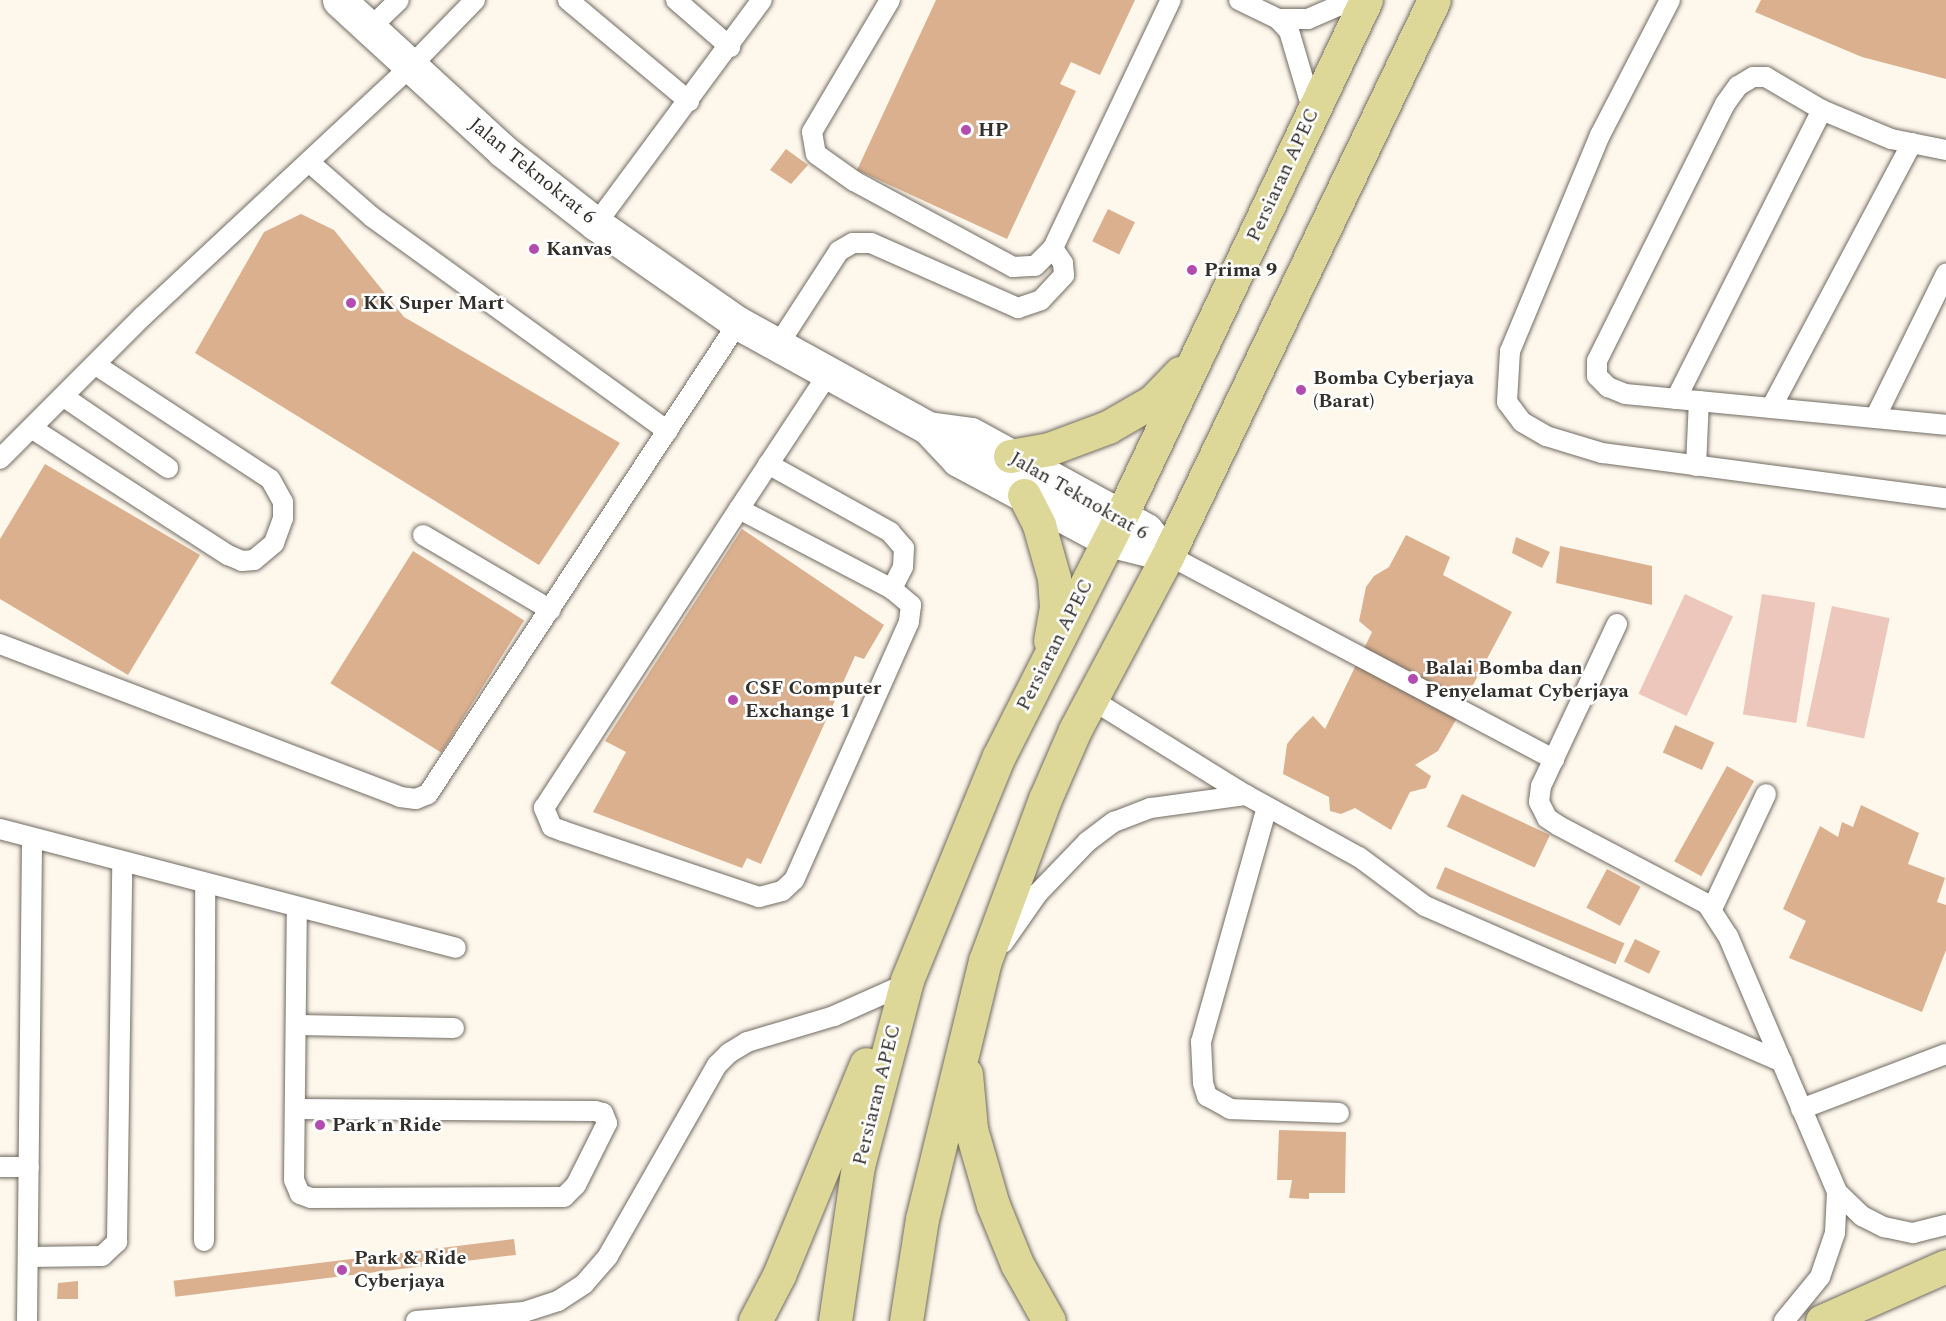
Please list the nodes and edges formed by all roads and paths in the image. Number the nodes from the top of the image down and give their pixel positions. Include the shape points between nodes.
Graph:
1 (339, 0) edge
2 (399, 0) edge
3 (475, 0) edge
4 (568, 0) edge
5 (676, 0) edge
6 (762, 0) edge
7 (890, 0) edge
8 (1171, 0) edge
9 (1239, 0) edge
10 (1352, 0) edge
11 (1366, 0) edge
12 (1434, 0) edge
13 (1670, 0) edge
14 (1278, 19) junction
15 (370, 28) junction
16 (730, 46) junction
17 (411, 66) junction
18 (689, 101) junction
19 (1822, 110) junction
20 (1313, 112) junction
21 (1912, 143) junction
22 (1946, 150) edge
23 (309, 162) junction
24 (596, 224) junction
25 (1053, 248) junction
26 (1946, 274) edge
27 (738, 323) junction
28 (778, 345) junction
29 (1198, 353) junction
30 (96, 365) junction
31 (828, 374) junction
32 (64, 397) junction
33 (1676, 399) junction
34 (1699, 401) junction
35 (1771, 408) junction
36 (1875, 418) junction
37 (1946, 425) edge
38 (928, 428) junction
39 (33, 429) junction
40 (668, 431) junction
41 (1011, 456) junction
42 (0, 459) edge
43 (768, 464) junction
44 (1696, 466) junction
45 (168, 468) dead end
46 (1024, 495) junction
47 (1946, 498) edge
48 (739, 509) junction
49 (1114, 528) junction
50 (423, 535) dead end
51 (1168, 555) junction
52 (892, 589) junction
53 (551, 610) junction
54 (1617, 624) dead end
55 (0, 644) edge
56 (1045, 669) junction
57 (1091, 699) junction
58 (1554, 759) junction
59 (1766, 794) dead end
60 (1246, 795) junction
61 (1267, 807) junction
62 (0, 829) edge
63 (32, 838) junction
64 (122, 862) junction
65 (205, 884) junction
66 (944, 893) junction
67 (297, 909) junction
68 (1712, 909) junction
69 (456, 948) dead end
70 (897, 988) junction
71 (979, 988) junction
72 (296, 1025) junction
73 (454, 1028) dead end
74 (964, 1048) junction
75 (1946, 1054) edge
76 (1782, 1062) junction
77 (295, 1109) junction
78 (1801, 1109) junction
79 (1340, 1113) dead end
80 (0, 1167) edge
81 (29, 1167) junction
82 (1837, 1192) junction
83 (1946, 1225) edge
84 (204, 1241) dead end
85 (28, 1257) junction
86 (1946, 1266) edge
87 (27, 1321) edge
88 (416, 1321) edge
89 (755, 1321) edge
90 (835, 1321) edge
91 (906, 1321) edge
92 (1049, 1321) edge
93 (1784, 1321) edge
94 (1822, 1321) edge

1 - 15 street, Jalan Teknokrat 6
2 - 15 lane
3 - 17 lane
4 - 18 lane
5 - 16 lane
6 - 16 lane
7 - 25 lane via 812,132 816,154 854,181 1013,267 1035,266
8 - 25 lane
9 - 14 lane
10 - 14 lane via 1308,19
11 - 20 main road, Persiaran APEC
12 - 51 main road
13 - 44 lane via 1600,135 1510,351 1507,402 1522,422 1567,444 1637,461
14 - 20 lane via 1289,31
15 - 17 street, Jalan Teknokrat 6
16 - 18 lane
17 - 23 lane
17 - 24 street, Jalan Teknokrat 6 via 503,151
18 - 24 lane
19 - 21 lane via 1891,139
19 - 33 lane
19 - 33 lane via 1766,76 1753,76 1738,86 1720,114 1597,361 1597,376 1608,387 1625,394
20 - 29 main road, Persiaran APEC
21 - 22 lane
21 - 35 lane
23 - 30 lane
23 - 40 lane via 372,217
24 - 27 street, Jalan Teknokrat 6
25 - 28 lane via 1063,263 1064,275 1041,300 1018,308 871,243 853,243 839,251
26 - 36 lane
27 - 28 street, Jalan Teknokrat 6
27 - 40 lane
28 - 31 street, Jalan Teknokrat 6
29 - 41 main road via 1153,401 1108,428 1049,449
29 - 49 main road, Persiaran APEC
30 - 32 lane
30 - 39 lane via 270,479 283,502 283,518 274,543 254,560 242,561 228,555
31 - 38 street, Jalan Teknokrat 6
31 - 43 lane
32 - 39 lane
32 - 45 lane
33 - 34 lane
34 - 35 lane
34 - 44 lane
35 - 36 lane
36 - 37 lane
38 - 41 street, Jalan Teknokrat 6 via 971,434
38 - 46 street, Jalan Teknokrat 6 via 958,460
39 - 42 lane
40 - 53 lane
41 - 49 street, Jalan Teknokrat 6
43 - 48 lane
43 - 52 lane via 890,532 904,548 903,567
44 - 47 lane
46 - 49 street, Jalan Teknokrat 6
46 - 56 main road via 1040,525 1054,578 1056,607
48 - 52 lane
48 - 52 lane via 544,808 552,827 759,897 782,891 794,880 909,622 911,605
49 - 51 street, Jalan Teknokrat 6
49 - 56 main road, Persiaran APEC
50 - 53 lane
51 - 57 main road
51 - 58 lane
53 - 55 lane via 438,783 416,799 400,797
54 - 58 lane
56 - 66 main road, Persiaran APEC via 999,756
57 - 60 lane
57 - 71 main road via 1045,799
58 - 68 lane via 1541,786 1539,802 1547,818
59 - 68 lane
60 - 61 lane
60 - 71 lane via 1151,808 1114,822 1087,842 1038,892
61 - 76 lane via 1359,858 1425,906
61 - 79 lane via 1201,1042 1203,1083 1207,1096 1230,1109
62 - 63 lane
63 - 64 lane
63 - 81 lane
64 - 65 lane
64 - 85 lane via 117,1242 102,1256
65 - 67 lane
65 - 84 lane
66 - 70 main road
66 - 90 main road, Persiaran APEC via 907,980 878,1085 858,1166
67 - 69 lane
67 - 72 lane
68 - 76 lane via 1728,936
70 - 88 lane via 834,1016 747,1042 729,1053 717,1065 608,1256 584,1284 558,1301 524,1312
70 - 89 main road via 779,1275
71 - 74 main road
72 - 73 lane
72 - 77 lane
74 - 91 main road via 922,1219
74 - 92 main road via 971,1129 993,1205 1017,1264
75 - 78 lane
76 - 78 lane
77 - 77 lane via 595,1111 603,1113 606,1122 576,1185 564,1197 311,1198 300,1194 294,1180
78 - 82 lane
80 - 81 lane
81 - 85 lane
82 - 83 lane via 1862,1216 1884,1227 1913,1233
82 - 93 lane via 1836,1233 1820,1277
85 - 87 lane
86 - 94 main road

